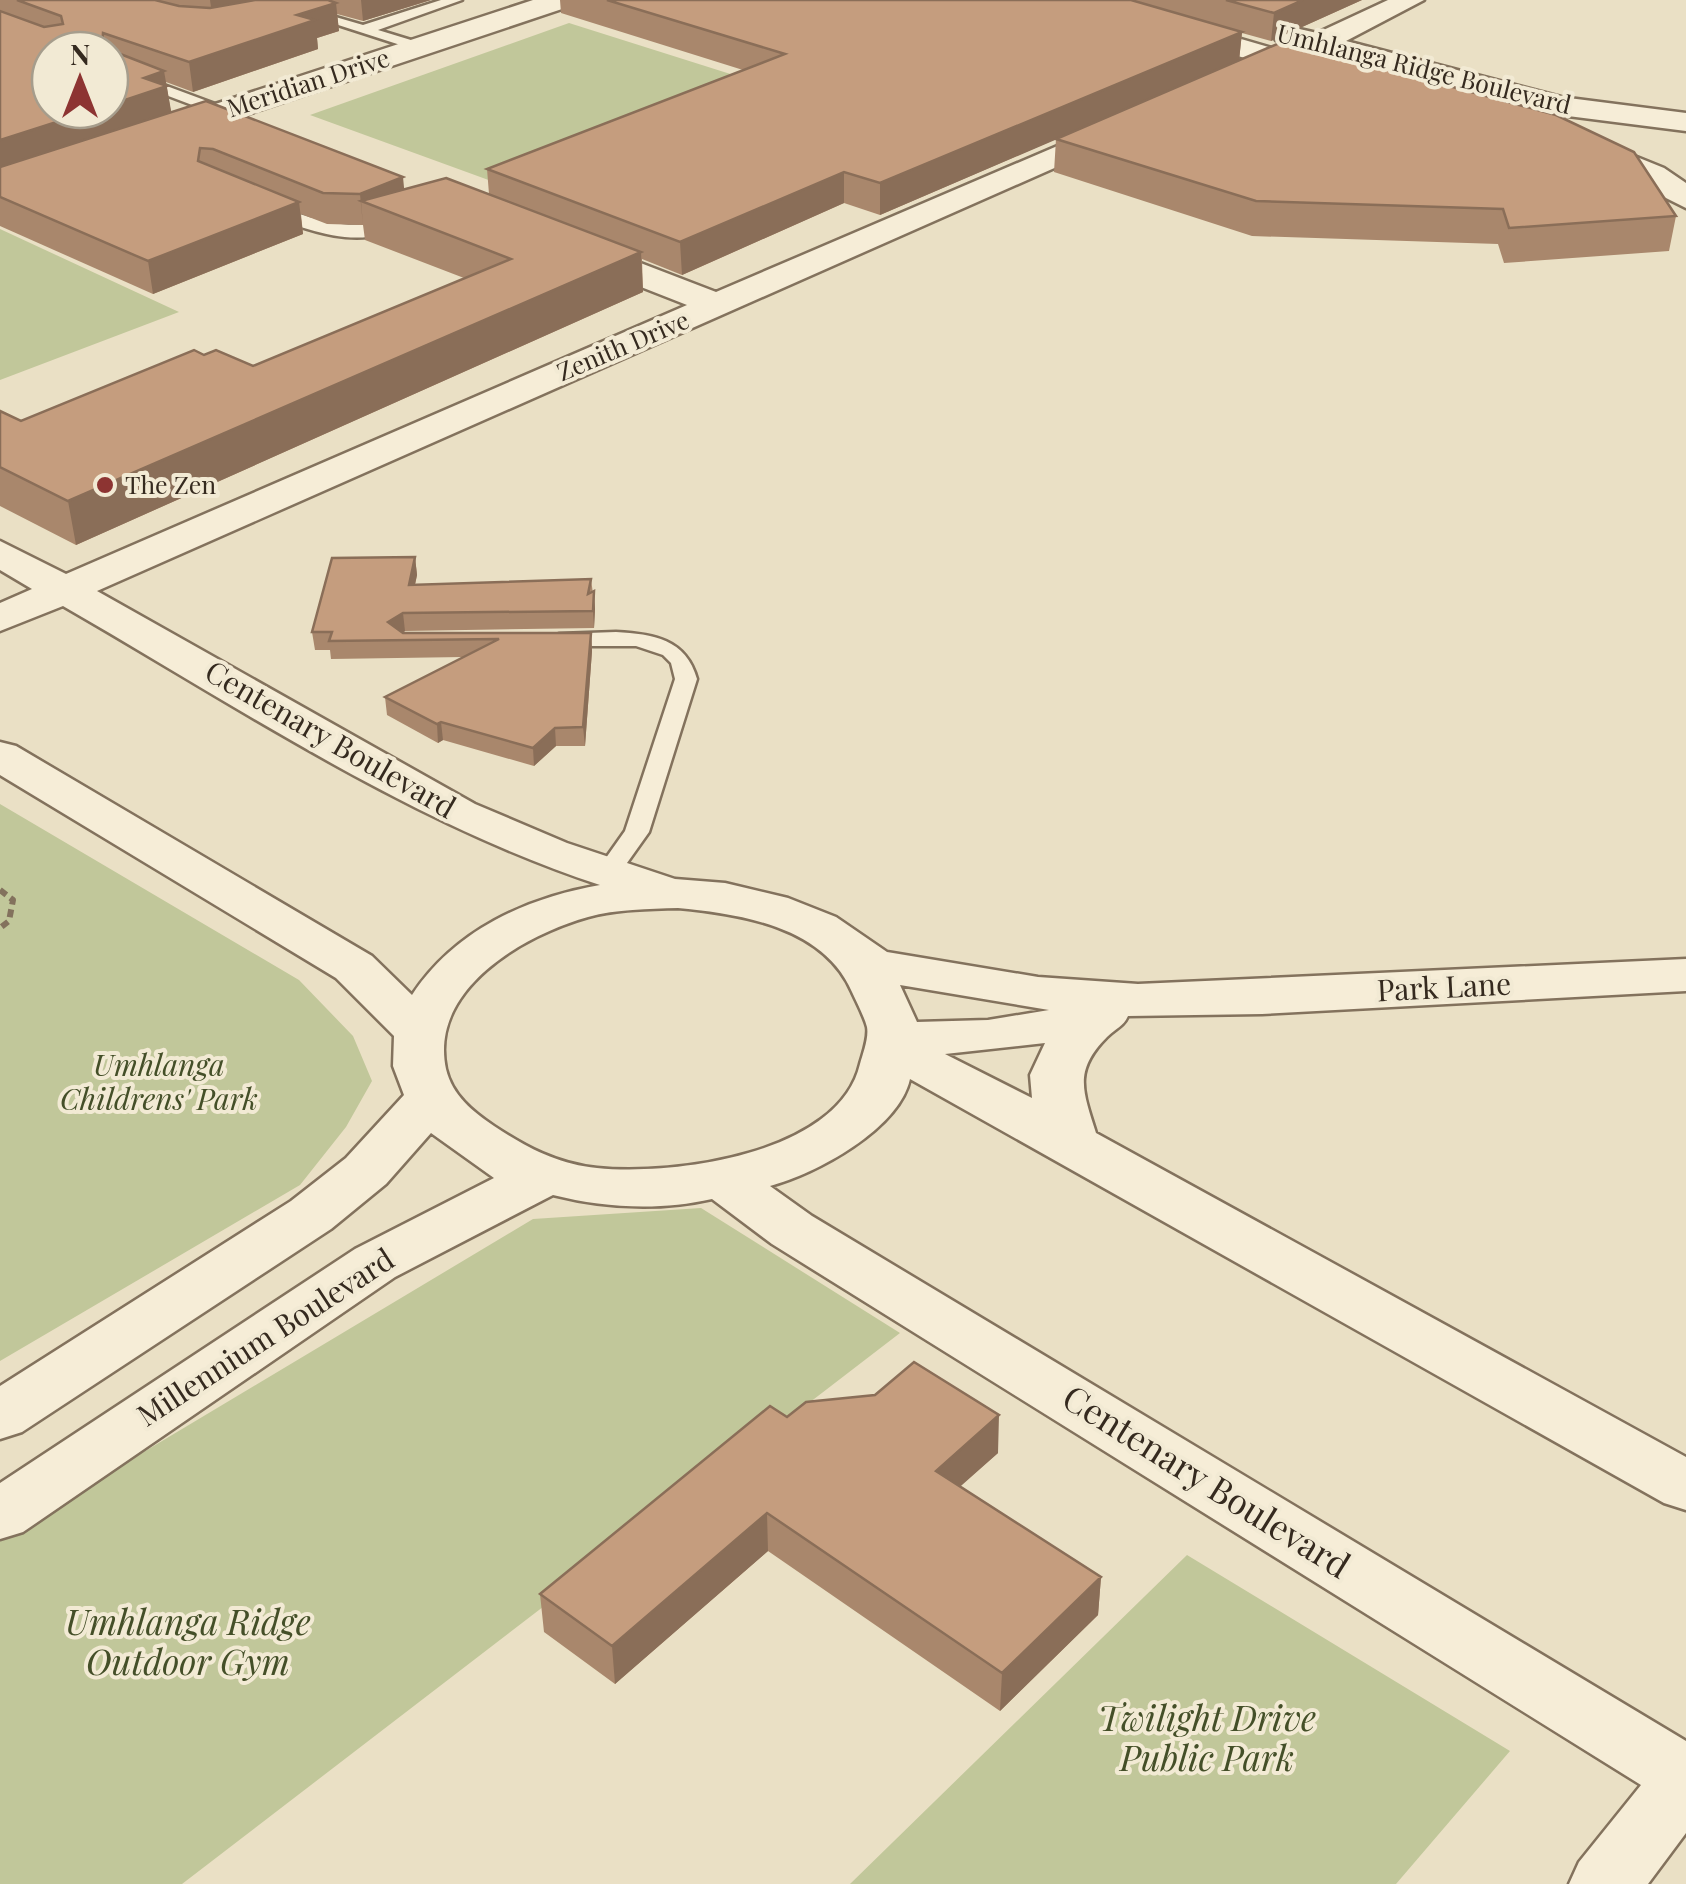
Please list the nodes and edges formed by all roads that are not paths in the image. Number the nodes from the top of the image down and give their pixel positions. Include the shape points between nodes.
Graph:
1 (455, 0) edge
2 (560, 0) edge
3 (1077, 0) edge
4 (1165, 0) edge
5 (1410, 0) edge
6 (292, 12) edge
7 (366, 29) junction
8 (1319, 43) junction
9 (418, 46) junction
10 (1278, 59) junction
11 (130, 77) edge
12 (1236, 78) edge
13 (220, 111) junction
14 (1154, 114) edge
15 (1686, 122) edge
16 (274, 132) edge
17 (129, 143) edge
18 (1686, 198) edge
19 (258, 205) edge
20 (410, 218) edge
21 (558, 242) edge
22 (719, 305) junction
23 (0, 553) edge
24 (68, 589) junction
25 (0, 618) edge
26 (534, 640) edge
27 (0, 756) edge
28 (608, 872) junction
29 (675, 893) junction
30 (864, 962) junction
31 (1686, 975) edge
32 (1202, 1001) junction
33 (1097, 1018) junction
34 (420, 1031) junction
35 (895, 1047) junction
36 (430, 1098) junction
37 (1072, 1144) junction
38 (542, 1178) junction
39 (728, 1183) junction
40 (0, 1416) edge
41 (1686, 1486) edge
42 (0, 1516) edge
43 (1686, 1778) edge
44 (1606, 1884) edge

1 - 7 lane
2 - 9 street, Meridian Drive
3 - 10 street, Umhlanga Ridge Boulevard
4 - 8 street, Umhlanga Ridge Boulevard
5 - 8 street
6 - 7 lane
7 - 9 lane
8 - 15 street, Umhlanga Ridge Boulevard via 1560,106
9 - 13 street, Meridian Drive
10 - 12 street
10 - 18 street, Umhlanga Ridge Boulevard via 1540,129 1653,174
11 - 13 lane
13 - 16 street
13 - 17 street, Meridian Drive
14 - 22 street, Zenith Drive
19 - 20 lane via 349,235
21 - 22 street
22 - 24 street, Zenith Drive
23 - 24 street, Centenary Boulevard
24 - 25 street, Zenith Drive
24 - 28 street, Centenary Boulevard via 458,814
26 - 28 lane via 652,642 676,650 685,662 686,679 652,794 637,832
27 - 34 street via 354,967
28 - 29 street, Centenary Boulevard
29 - 30 street via 750,902 815,926
29 - 34 street via 605,899 555,912 482,947 441,986
30 - 32 street, Park Lane via 1022,991
30 - 35 street via 893,1012
31 - 32 street, Park Lane
32 - 33 street, Park Lane
33 - 35 street, Park Lane
33 - 37 street via 1062,1052 1057,1068 1054,1091
34 - 36 street via 419,1065
35 - 37 street
35 - 39 street via 879,1091 844,1130 793,1161
36 - 38 street via 473,1144
36 - 40 street via 366,1171 310,1215
37 - 41 street
38 - 39 street via 602,1190 666,1192
38 - 42 street, Millennium Boulevard via 374,1263
39 - 43 street, Centenary Boulevard via 792,1230
43 - 44 street

